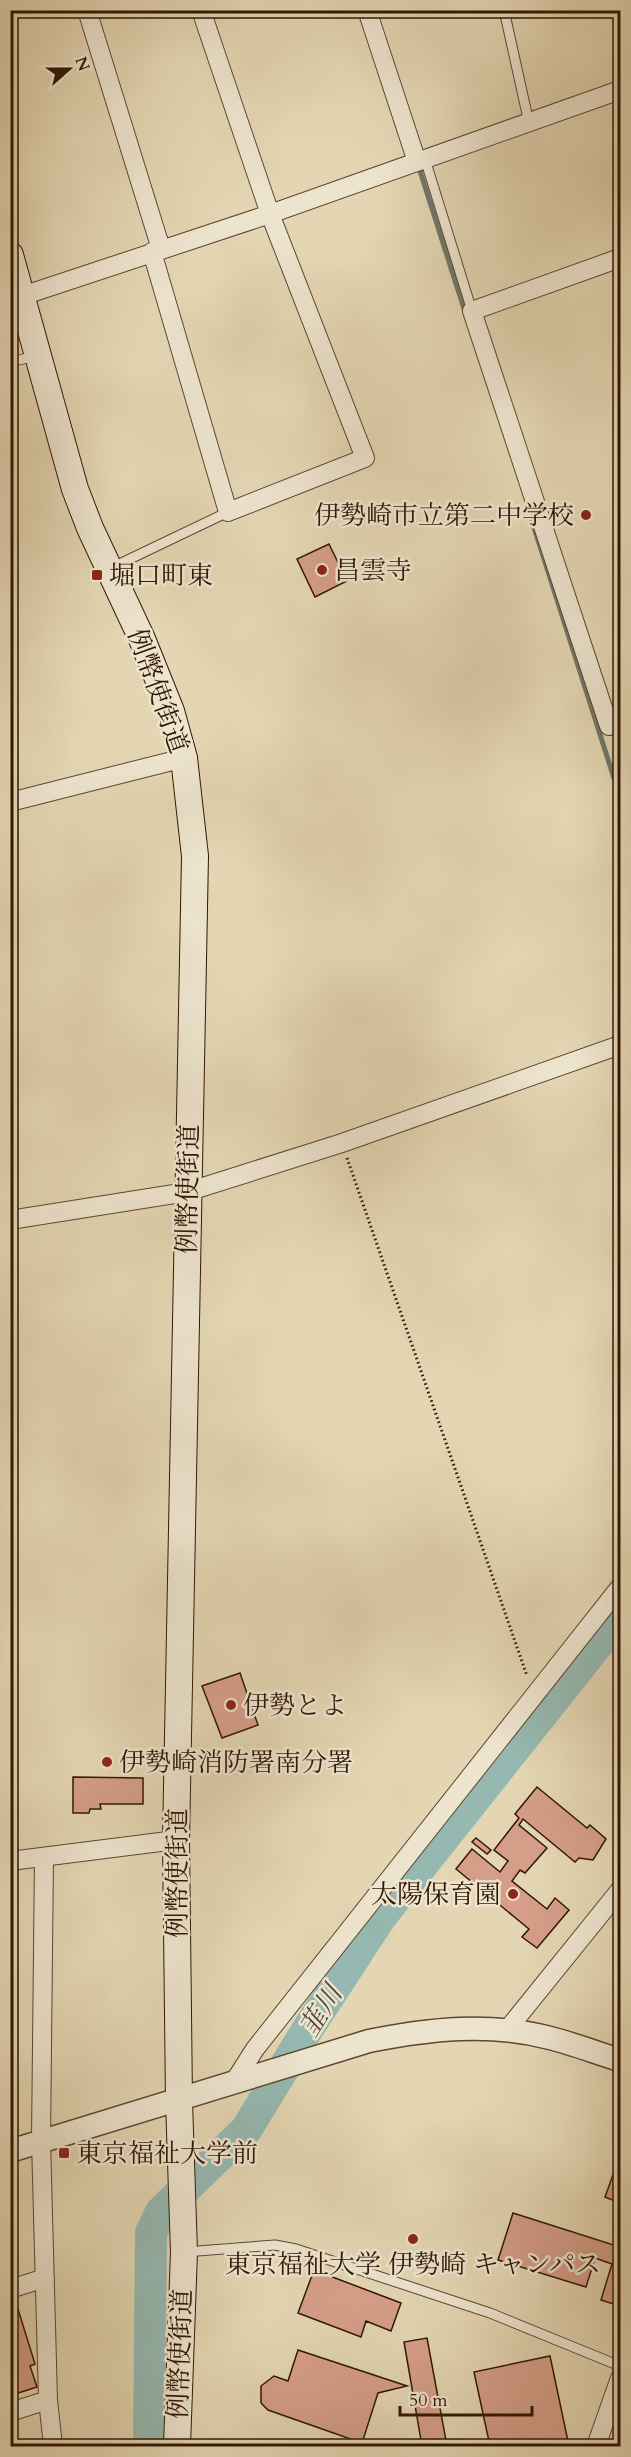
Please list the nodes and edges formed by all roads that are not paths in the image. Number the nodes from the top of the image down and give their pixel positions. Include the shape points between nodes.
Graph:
1 (87, 10) edge
2 (201, 10) edge
3 (367, 10) edge
4 (504, 10) edge
5 (621, 90) edge
6 (529, 123) junction
7 (421, 161) junction
8 (270, 214) junction
9 (157, 250) junction
10 (10, 255) edge
11 (621, 258) edge
12 (22, 296) junction
13 (472, 310) junction
14 (39, 356) junction
15 (10, 362) edge
16 (228, 512) junction
17 (108, 569) junction
18 (621, 722) edge
19 (184, 758) junction
20 (10, 802) edge
21 (621, 1045) edge
22 (187, 1192) junction
23 (10, 1220) edge
24 (621, 1587) edge
25 (176, 1840) junction
26 (44, 1857) junction
27 (10, 1861) edge
28 (621, 1890) edge
29 (507, 2030) junction
30 (621, 2060) edge
31 (232, 2085) junction
32 (179, 2101) junction
33 (41, 2141) junction
34 (10, 2151) edge
35 (184, 2252) junction
36 (45, 2278) junction
37 (10, 2289) edge
38 (621, 2366) edge
39 (621, 2378) edge
40 (48, 2400) junction
41 (10, 2412) edge
42 (53, 2446) edge
43 (177, 2446) edge
44 (596, 2446) edge

1 - 9 street
2 - 8 street
3 - 7 street
4 - 6 lane
5 - 6 street
6 - 7 street
7 - 8 street
7 - 13 lane
8 - 9 street
8 - 16 street via 365,458
9 - 12 street
9 - 16 street
10 - 12 main road, 例幣使街道
11 - 13 street
12 - 14 main road, 例幣使街道
13 - 18 street via 609,726
14 - 15 lane
14 - 17 main road, 例幣使街道 via 75,489
16 - 17 lane
17 - 19 main road, 例幣使街道 via 157,673
19 - 20 street
19 - 22 main road, 例幣使街道 via 195,856
21 - 22 street via 342,1143
22 - 23 street
22 - 25 main road, 例幣使街道
24 - 31 street via 255,2049
25 - 26 street
25 - 32 main road, 例幣使街道
26 - 27 street
26 - 33 street
28 - 29 street
29 - 30 street via 549,2037
29 - 31 street via 454,2028 369,2041
31 - 32 street
32 - 33 street
32 - 35 main road, 例幣使街道
33 - 34 street
33 - 36 street
35 - 38 lane via 275,2245 296,2249 490,2313
35 - 43 main road, 例幣使街道
36 - 37 street
36 - 40 street
39 - 44 street
40 - 41 street
40 - 42 street

